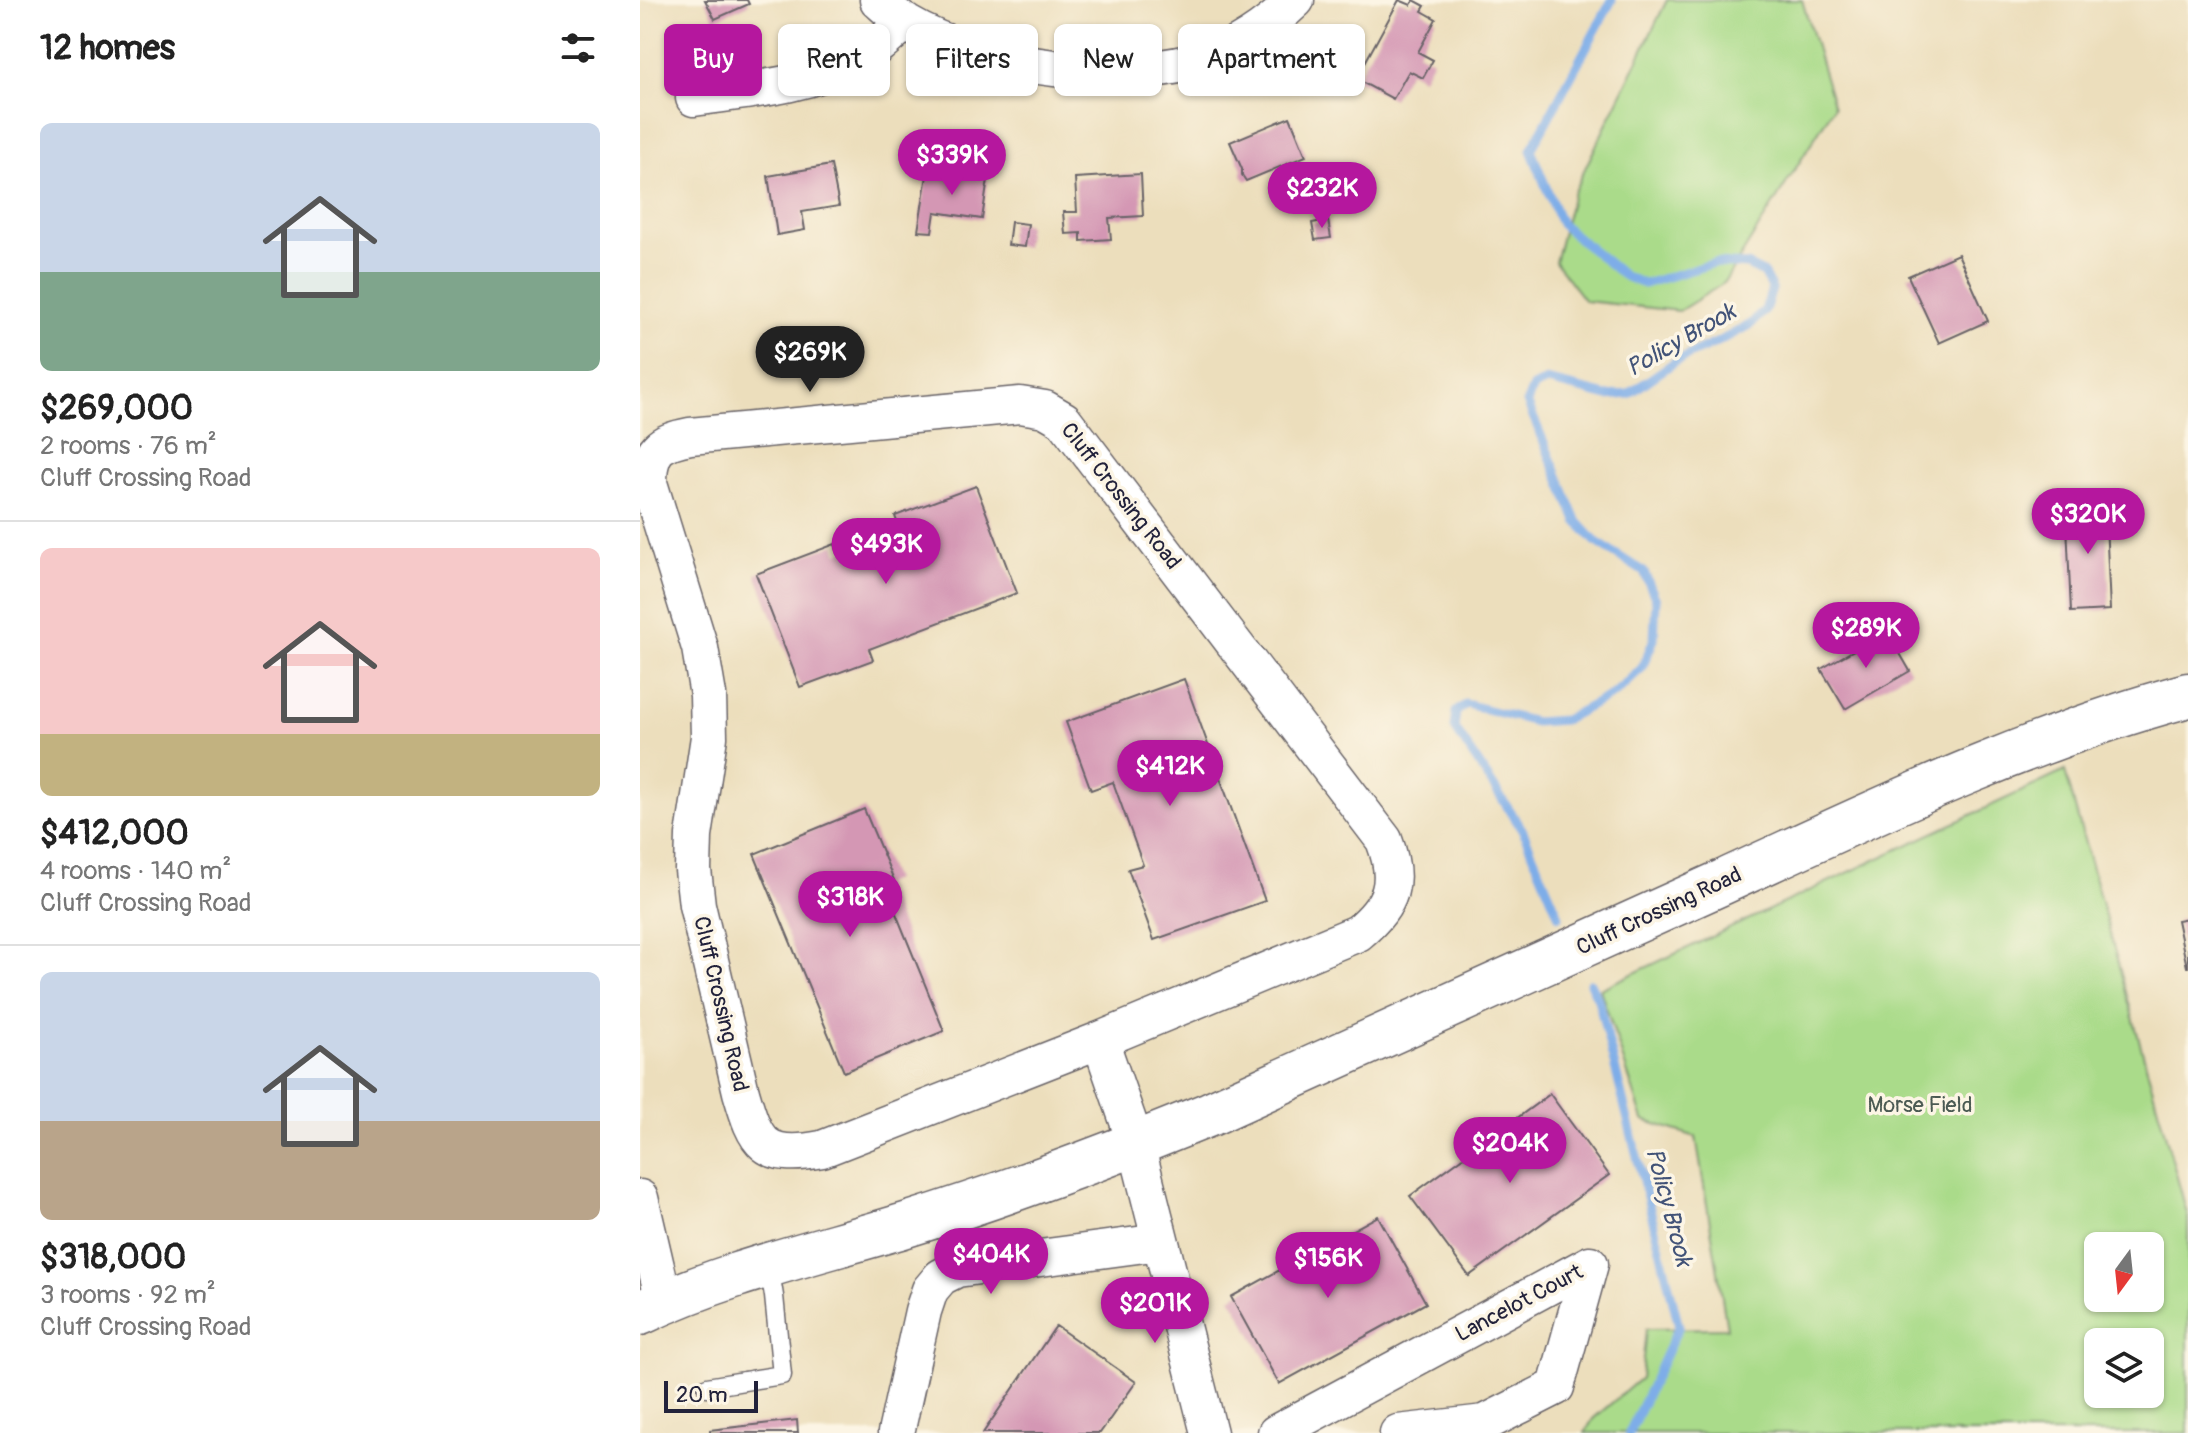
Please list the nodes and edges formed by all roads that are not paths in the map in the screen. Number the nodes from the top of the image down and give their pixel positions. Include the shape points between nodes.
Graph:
1 (1296, 0) edge
2 (891, 11) edge
3 (694, 98) dead end
4 (2188, 695) edge
5 (1100, 1040) junction
6 (1136, 1144) junction
7 (640, 1198) edge
8 (1160, 1242) junction
9 (769, 1266) junction
10 (652, 1307) edge
11 (707, 1387) dead end
12 (896, 1433) edge
13 (1209, 1433) edge
14 (1276, 1433) edge
15 (1398, 1433) edge

1 - 2 street via 1246,40 1209,56 1133,70 1010,62 935,38
2 - 3 street via 882,43 825,74
4 - 6 street, Cluff Crossing Road via 2054,737 1935,787
5 - 5 street, Cluff Crossing Road via 1358,933 1388,900 1392,877 1384,840 1064,420 1045,409 1020,405 670,440 649,464 649,483 700,648 708,695 709,737 694,836 697,905 741,1092 758,1139 775,1151 822,1149
5 - 6 street
6 - 8 street
6 - 9 street, Cluff Crossing Road via 965,1206
7 - 10 street
8 - 12 street via 957,1269 941,1277 923,1311
8 - 13 street
9 - 10 street, Cluff Crossing Road
9 - 11 lane via 782,1375
14 - 15 street, Lancelot Court via 1590,1264 1556,1387 1485,1423

